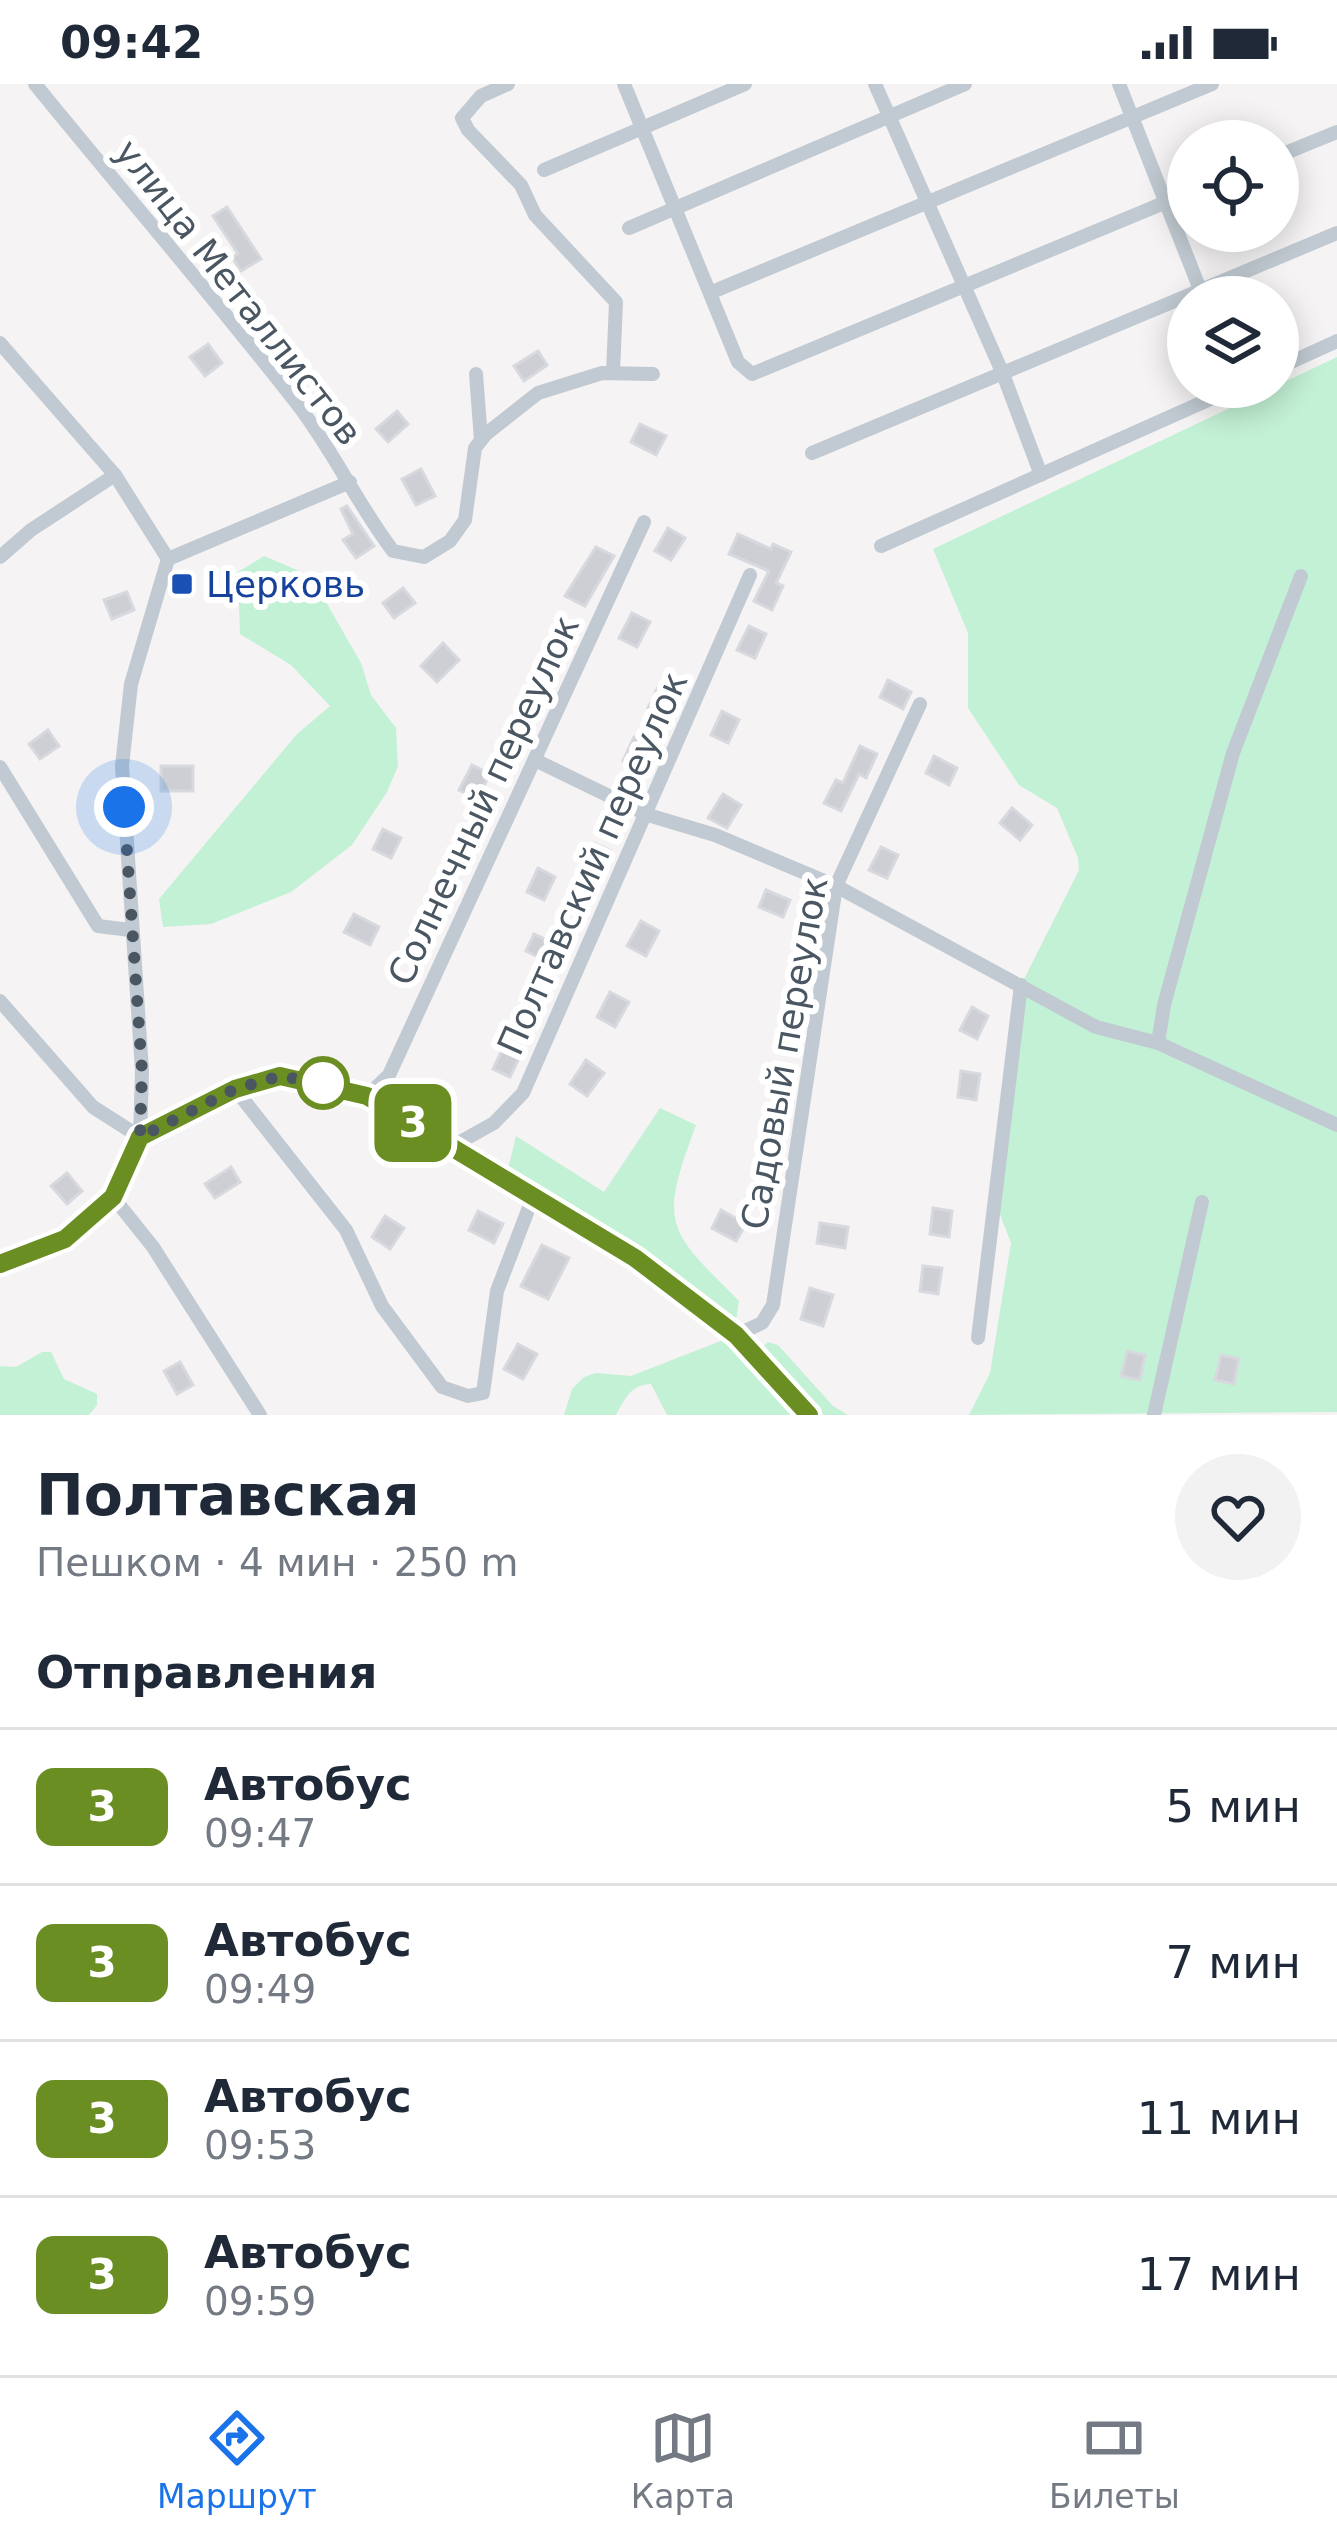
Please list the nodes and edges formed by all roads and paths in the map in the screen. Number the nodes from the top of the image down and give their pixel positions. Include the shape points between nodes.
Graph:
1 (35, 84) edge
2 (508, 84) edge
3 (624, 84) edge
4 (745, 84) edge
5 (875, 84) edge
6 (965, 84) edge
7 (1119, 84) edge
8 (1212, 84) edge
9 (888, 116) junction
10 (1133, 116) junction
11 (642, 126) junction
12 (1337, 132) edge
13 (1299, 147) edge
14 (544, 170) dead end
15 (1165, 202) junction
16 (927, 204) junction
17 (676, 207) junction
18 (629, 228) dead end
19 (1337, 233) edge
20 (1195, 276) edge
21 (1242, 276) edge
22 (964, 288) junction
23 (712, 292) junction
24 (1167, 308) edge
25 (1337, 341) edge
26 (0, 343) edge
27 (1299, 358) edge
28 (476, 374) dead end
29 (613, 374) junction
30 (653, 374) dead end
31 (1003, 374) junction
32 (1190, 408) edge
33 (481, 440) junction
34 (812, 453) dead end
35 (115, 475) junction
36 (1041, 475) junction
37 (350, 482) junction
38 (644, 522) dead end
39 (881, 547) dead end
40 (0, 557) edge
41 (168, 559) junction
42 (750, 574) dead end
43 (1301, 576) dead end
44 (920, 704) dead end
45 (535, 760) junction
46 (0, 767) edge
47 (648, 815) junction
48 (836, 886) junction
49 (130, 931) junction
50 (1021, 985) junction
51 (0, 1001) edge
52 (1158, 1043) junction
53 (235, 1089) junction
54 (367, 1096) junction
55 (1337, 1125) edge
56 (140, 1137) junction
57 (452, 1146) junction
58 (113, 1197) junction
59 (533, 1197) junction
60 (1202, 1202) dead end
61 (0, 1264) edge
62 (736, 1335) junction
63 (977, 1338) dead end
64 (260, 1415) edge
65 (809, 1415) edge
66 (1154, 1415) edge

1 - 37 street, улица Металлистов
2 - 29 street via 462,118 616,302
3 - 11 street
4 - 11 street
5 - 9 street
6 - 9 street
7 - 10 street
8 - 10 street
9 - 16 street
9 - 17 street
10 - 15 street
10 - 16 street
11 - 14 street
11 - 17 street
12 - 13 street
15 - 20 street
15 - 22 street
16 - 22 street
16 - 23 street
17 - 18 street
17 - 23 street
19 - 21 street
22 - 23 street via 752,374 738,362
22 - 31 street
24 - 31 street
25 - 27 street
26 - 35 street
28 - 33 street
29 - 30 street
29 - 33 street via 538,393
31 - 34 street
31 - 36 street
32 - 36 street
33 - 37 street, улица Металлистов via 465,520 424,557 393,551
35 - 40 street
35 - 41 street
36 - 39 street
37 - 41 street
38 - 45 street, Солнечный переулок
41 - 49 street via 131,684 122,766
42 - 47 street, Полтавский переулок
43 - 52 street via 1233,753
44 - 48 street, Садовый переулок
45 - 47 street
45 - 54 street, Солнечный переулок via 389,1075
46 - 49 street via 98,926
47 - 48 street
47 - 57 street, Полтавский переулок via 523,1093 494,1123
48 - 50 street
48 - 62 street, Садовый переулок via 773,1305 762,1323
49 - 56 street
50 - 52 street via 1096,1028
50 - 63 street
51 - 56 street via 93,1107
52 - 55 street
53 - 54 street via 280,1076
53 - 56 street
53 - 59 street via 346,1230 382,1306 442,1387 467,1396 483,1393 496,1291
54 - 57 street
56 - 58 street
57 - 59 street
58 - 61 street via 65,1239
58 - 64 street
59 - 62 street via 635,1258
60 - 66 street
62 - 65 street

